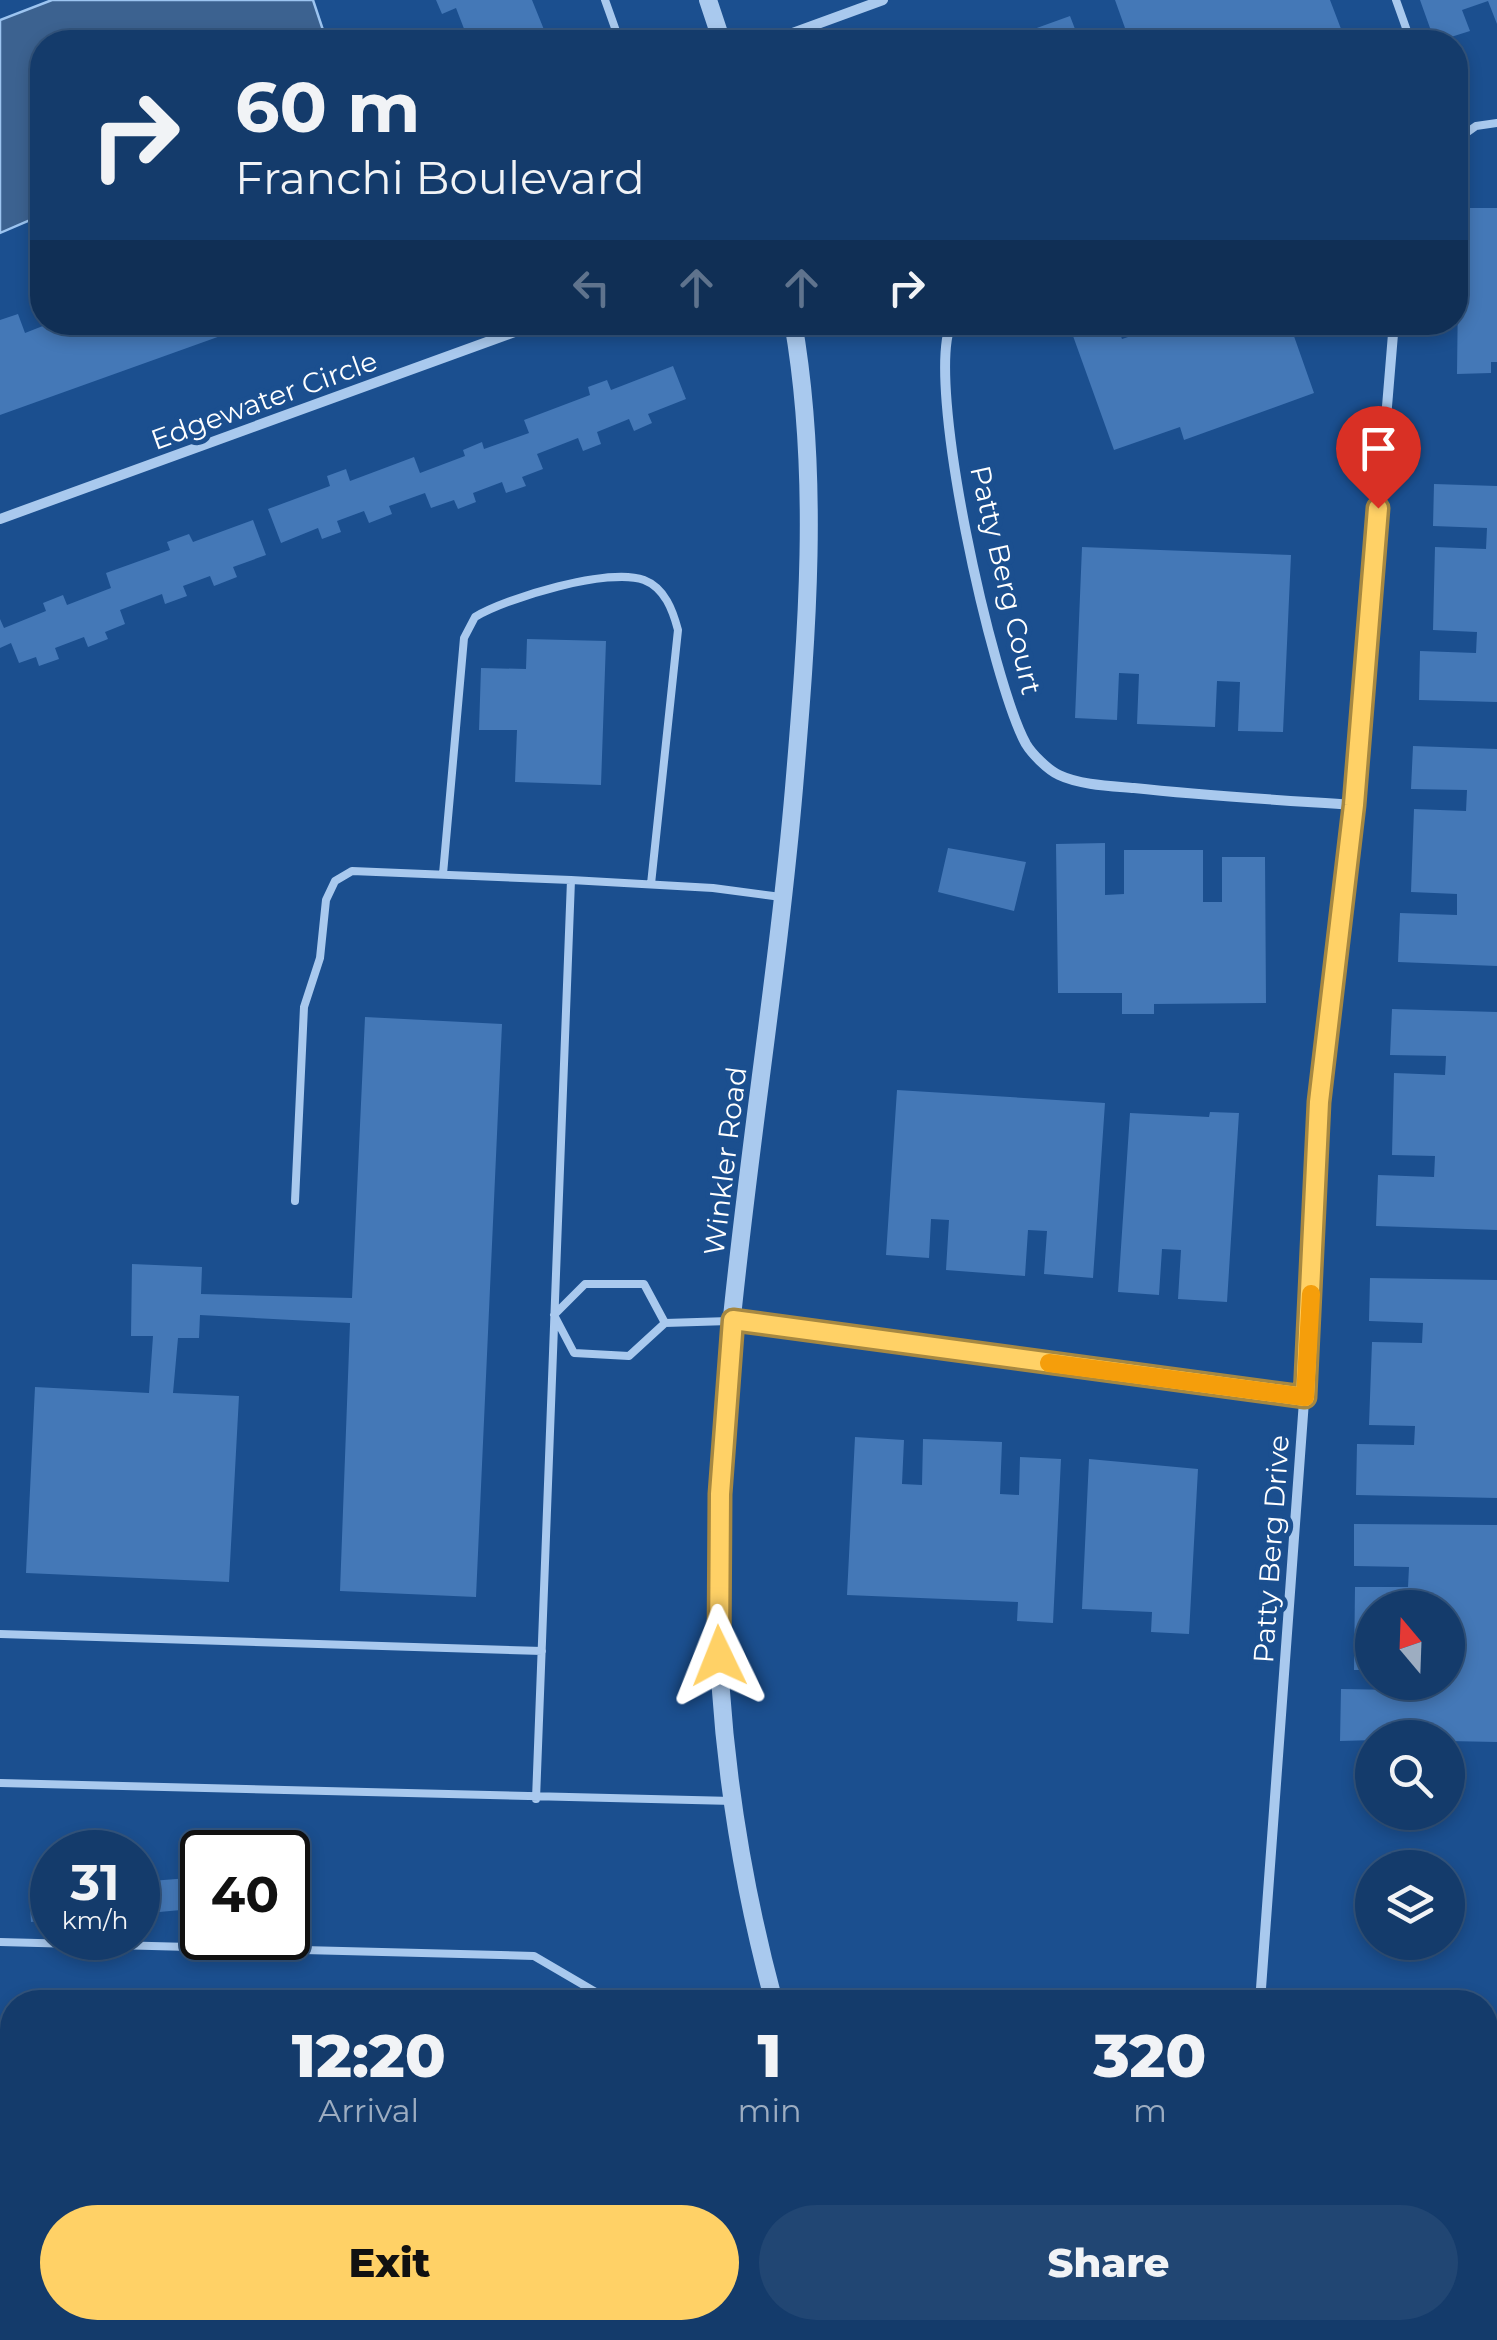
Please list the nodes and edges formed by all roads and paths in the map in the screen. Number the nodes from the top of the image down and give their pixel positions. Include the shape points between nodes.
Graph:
1 (604, 0) edge
2 (708, 0) edge
3 (883, 0) edge
4 (1396, 0) edge
5 (615, 30) edge
6 (718, 30) edge
7 (801, 30) edge
8 (1407, 30) edge
9 (1497, 123) edge
10 (1468, 131) edge
11 (506, 335) edge
12 (793, 335) edge
13 (946, 335) edge
14 (1393, 335) edge
15 (0, 519) edge
16 (1354, 805) junction
17 (443, 874) junction
18 (572, 880) junction
19 (651, 884) junction
20 (784, 897) junction
21 (295, 1202) dead end
22 (554, 1315) junction
23 (733, 1320) junction
24 (665, 1323) junction
25 (1305, 1397) junction
26 (0, 1634) edge
27 (542, 1651) junction
28 (0, 1784) edge
29 (536, 1799) junction
30 (733, 1802) junction
31 (0, 1942) edge
32 (592, 1990) edge
33 (771, 1990) edge
34 (1261, 1990) edge

1 - 5 lane
2 - 6 street
3 - 7 street
4 - 8 lane
9 - 10 lane
11 - 15 street, Edgewater Circle
12 - 20 street, Winkler Road via 809,548
13 - 16 street, Patty Berg Court via 960,491 996,661 1028,748 1058,775 1105,785
14 - 16 street, Patty Berg Drive
16 - 25 street, Patty Berg Drive via 1319,1102
17 - 18 lane
17 - 19 lane via 464,638 475,617 580,581 620,578 643,580 662,593 678,630
17 - 21 lane via 352,871 335,881 326,900 320,958 304,1007
18 - 19 lane
18 - 22 lane
19 - 20 lane
20 - 23 street, Winkler Road
22 - 24 lane via 574,1352 629,1356
22 - 24 lane via 585,1284 644,1284
22 - 27 lane
23 - 24 lane
23 - 25 street
23 - 30 street, Winkler Road via 717,1591
25 - 34 street, Patty Berg Drive
26 - 27 lane
27 - 29 lane
28 - 29 lane
29 - 30 lane
30 - 33 street, Winkler Road
31 - 32 lane via 534,1956

